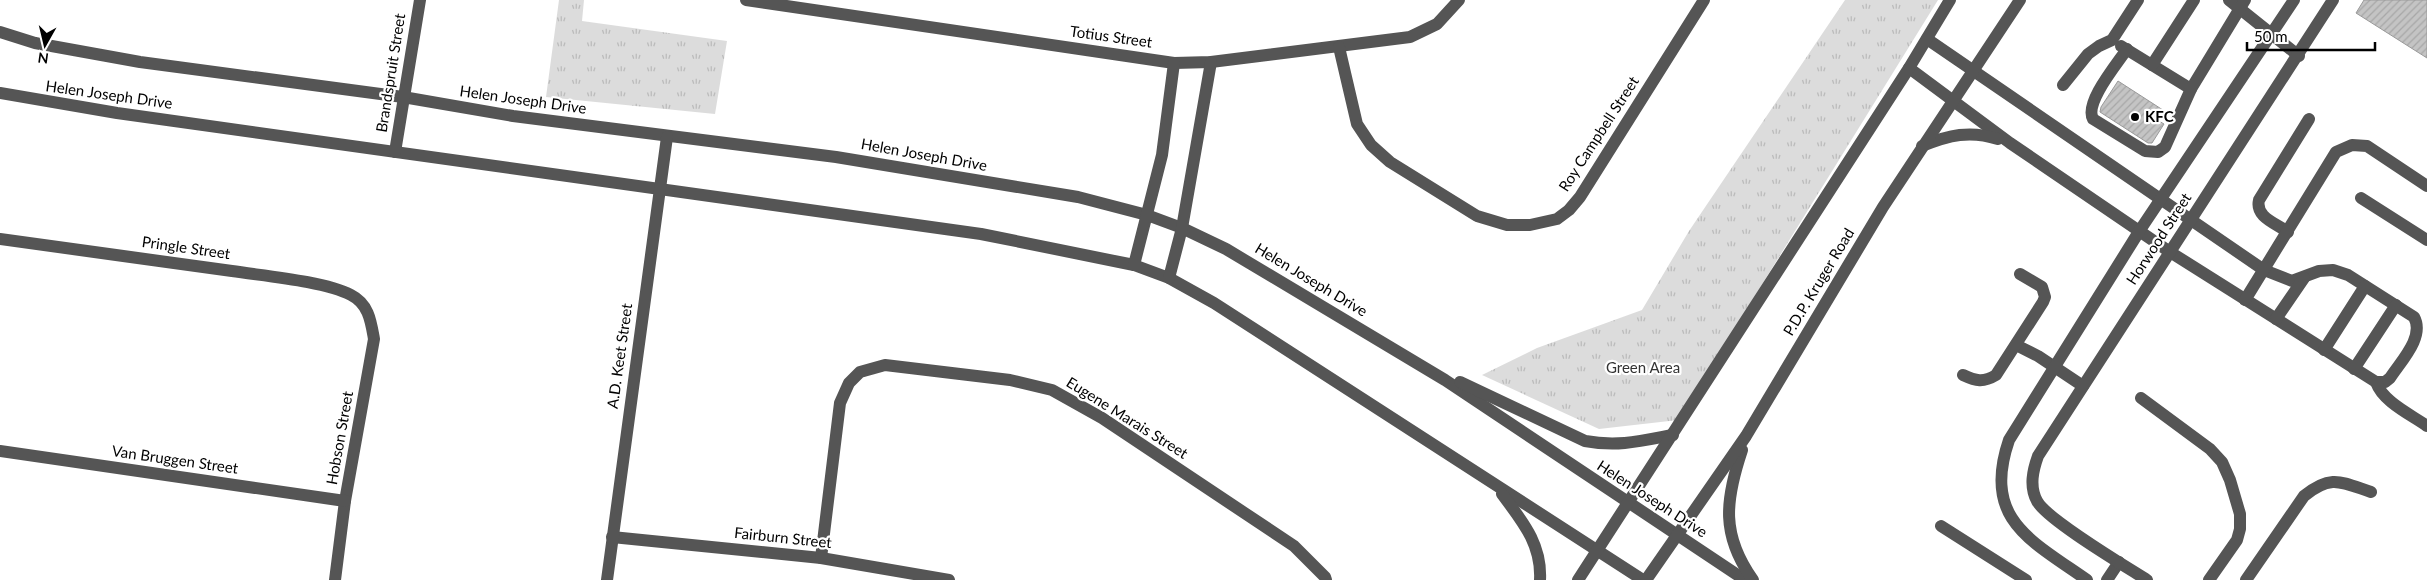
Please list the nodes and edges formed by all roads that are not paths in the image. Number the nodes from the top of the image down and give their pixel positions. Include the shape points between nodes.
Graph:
1 (420, 0) edge
2 (746, 0) edge
3 (1459, 0) edge
4 (1704, 0) edge
5 (1950, 0) edge
6 (2020, 0) edge
7 (2138, 0) edge
8 (2194, 0) edge
9 (2229, 0) edge
10 (2294, 0) edge
11 (2333, 0) edge
12 (2243, 4) edge
13 (0, 32) edge
14 (2273, 35) junction
15 (1927, 39) junction
16 (2112, 40) junction
17 (1338, 47) junction
18 (2127, 49) junction
19 (2298, 56) junction
20 (1211, 62) junction
21 (1174, 63) junction
22 (2152, 65) junction
23 (1909, 68) junction
24 (1974, 72) junction
25 (2063, 85) dead end
26 (2191, 89) junction
27 (0, 93) edge
28 (402, 98) junction
29 (1953, 102) junction
30 (2308, 120) dead end
31 (667, 137) junction
32 (2010, 143) junction
33 (1922, 146) junction
34 (395, 152) junction
35 (2427, 186) edge
36 (660, 190) junction
37 (2161, 198) junction
38 (2360, 198) dead end
39 (1147, 215) junction
40 (2190, 220) junction
41 (1182, 228) junction
42 (2140, 230) junction
43 (2288, 232) junction
44 (0, 239) edge
45 (2427, 240) edge
46 (2170, 252) junction
47 (1134, 265) junction
48 (2264, 270) junction
49 (2020, 274) dead end
50 (1169, 278) junction
51 (2304, 278) junction
52 (2365, 286) junction
53 (2245, 300) junction
54 (363, 304) joint
55 (2396, 305) junction
56 (2276, 320) junction
57 (2016, 345) junction
58 (2324, 350) junction
59 (2055, 366) junction
60 (2354, 370) junction
61 (1963, 375) dead end
62 (1445, 380) junction
63 (2376, 382) junction
64 (2083, 386) junction
65 (2141, 398) dead end
66 (2427, 426) edge
67 (1673, 435) junction
68 (1746, 436) junction
69 (0, 450) edge
70 (1496, 487) junction
71 (2371, 492) dead end
72 (344, 501) junction
73 (1630, 504) junction
74 (1940, 526) dead end
75 (1678, 534) junction
76 (612, 537) junction
77 (1598, 549) junction
78 (821, 558) junction
79 (2119, 562) junction
80 (334, 580) edge
81 (607, 580) edge
82 (949, 580) edge
83 (1326, 580) edge
84 (1540, 580) edge
85 (1578, 580) edge
86 (1644, 580) edge
87 (1745, 580) edge
88 (1753, 580) edge
89 (2026, 580) edge
90 (2087, 580) edge
91 (2107, 580) edge
92 (2146, 580) edge
93 (2209, 580) edge
94 (2246, 580) edge

1 - 28 street, Brandspruit Street
2 - 21 street, Totius Street
3 - 17 street, Totius Street via 1437,24 1410,37
4 - 17 street, Roy Campbell Street via 1580,197 1557,219 1530,225 1507,225 1477,216 1390,162 1371,145 1357,124
5 - 15 street
6 - 24 street, P.D.P. Kruger Road
7 - 16 street
8 - 22 street
9 - 12 street
10 - 14 street
11 - 19 street, Horwood Street
12 - 14 street
12 - 26 street
13 - 28 street, Helen Joseph Drive via 35,43 140,62
14 - 19 street
14 - 37 street
15 - 23 street
15 - 24 street
16 - 18 street
16 - 25 street via 2088,54
17 - 20 street, Totius Street
18 - 22 street
18 - 26 street via 2094,99 2093,119 2145,151 2158,152 2165,147 2173,132
19 - 40 street, Horwood Street
20 - 21 street, Totius Street
20 - 41 street
21 - 39 street via 1162,155
22 - 26 street
23 - 29 street
23 - 67 street
24 - 29 street, P.D.P. Kruger Road
24 - 37 street
27 - 34 street, Helen Joseph Drive
28 - 31 street, Helen Joseph Drive
28 - 34 street, Brandspruit Street
29 - 32 street
29 - 33 street, P.D.P. Kruger Road
30 - 43 street via 2257,208 2259,213
31 - 36 street, A.D. Keet Street
31 - 39 street, Helen Joseph Drive via 836,157 1078,197
32 - 33 street via 1968,133
32 - 42 street
33 - 68 street, P.D.P. Kruger Road
34 - 36 street, Helen Joseph Drive
35 - 43 street via 2367,146 2352,145 2336,152
36 - 47 street, Helen Joseph Drive via 981,234
36 - 76 street, A.D. Keet Street
37 - 40 street
37 - 42 street
38 - 45 street
39 - 41 street, Helen Joseph Drive
39 - 47 street
40 - 46 street, Horwood Street
40 - 48 street
41 - 50 street
41 - 62 street, Helen Joseph Drive via 1274,276
42 - 46 street
42 - 59 street
43 - 48 street
44 - 54 street, Pringle Street via 256,274 334,288 352,295
46 - 53 street
46 - 64 street, Horwood Street
47 - 50 street, Helen Joseph Drive
48 - 51 street via 2292,281
48 - 53 street
49 - 57 street via 2042,287 2045,297
50 - 70 street, Helen Joseph Drive via 1214,303
51 - 52 street via 2319,271 2333,270
51 - 56 street
52 - 55 street
52 - 58 street
53 - 56 street
54 - 72 street, Hobson Street via 374,339
55 - 60 street
55 - 63 street via 2414,317 2418,332 2390,378 2386,382
56 - 58 street
57 - 59 street
57 - 61 street via 1996,375 1986,381 1976,381
58 - 60 street
59 - 64 street
59 - 90 street via 2009,440 2001,464 2001,489 2006,510 2019,529
60 - 63 street
62 - 67 street via 1460,382 1585,441 1623,445
62 - 73 street, Helen Joseph Drive
63 - 66 street via 2388,399
64 - 79 street, Horwood Street via 2038,456 2032,485 2037,502 2057,520
65 - 93 street via 2210,449 2222,462 2230,480 2240,514 2240,529 2237,540
67 - 73 street
68 - 75 street, P.D.P. Kruger Road
68 - 88 street via 1737,463 1728,519 1733,544
69 - 72 street, Van Bruggen Street
70 - 77 street, Helen Joseph Drive
70 - 84 street via 1531,535 1539,552
71 - 94 street via 2339,482 2324,482 2311,490
72 - 80 street, Hobson Street
73 - 75 street, Helen Joseph Drive
73 - 77 street
74 - 89 street
75 - 86 street, P.D.P. Kruger Road
75 - 87 street, Helen Joseph Drive
76 - 78 street, Fairburn Street
76 - 81 street, A.D. Keet Street
77 - 85 street
77 - 86 street, Helen Joseph Drive
78 - 82 street, Fairburn Street
78 - 83 street, Eugene Marais Street via 840,403 849,383 860,372 885,365 1010,380 1052,390 1102,418 1294,546
79 - 91 street
79 - 92 street

